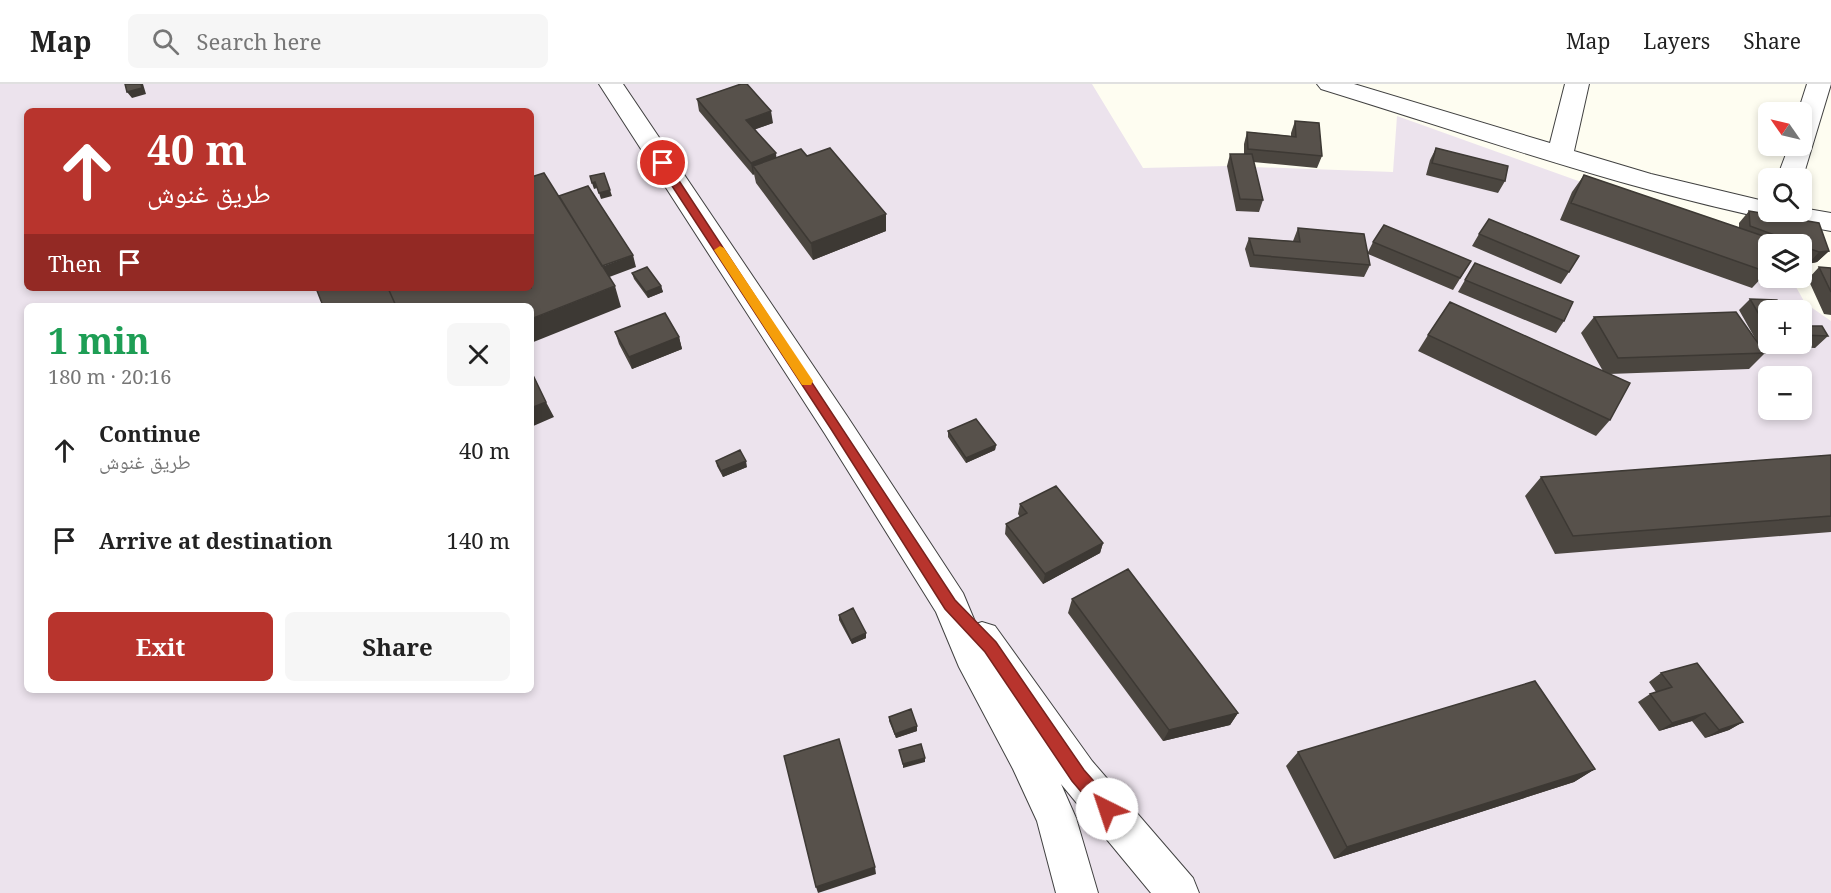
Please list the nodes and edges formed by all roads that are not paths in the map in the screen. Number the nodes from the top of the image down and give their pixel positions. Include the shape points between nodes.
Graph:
1 (611, 84) edge
2 (1329, 84) edge
3 (1577, 84) edge
4 (1819, 84) edge
5 (1812, 107) edge
6 (1560, 156) junction
7 (1758, 208) edge
8 (1812, 219) edge
9 (1831, 222) edge
10 (950, 604) junction
11 (1077, 893) edge
12 (1178, 893) edge

1 - 10 street
2 - 6 street
3 - 6 street
4 - 5 street
6 - 7 street
8 - 9 street
10 - 11 street via 1056,818
10 - 12 street via 990,647 1078,775

